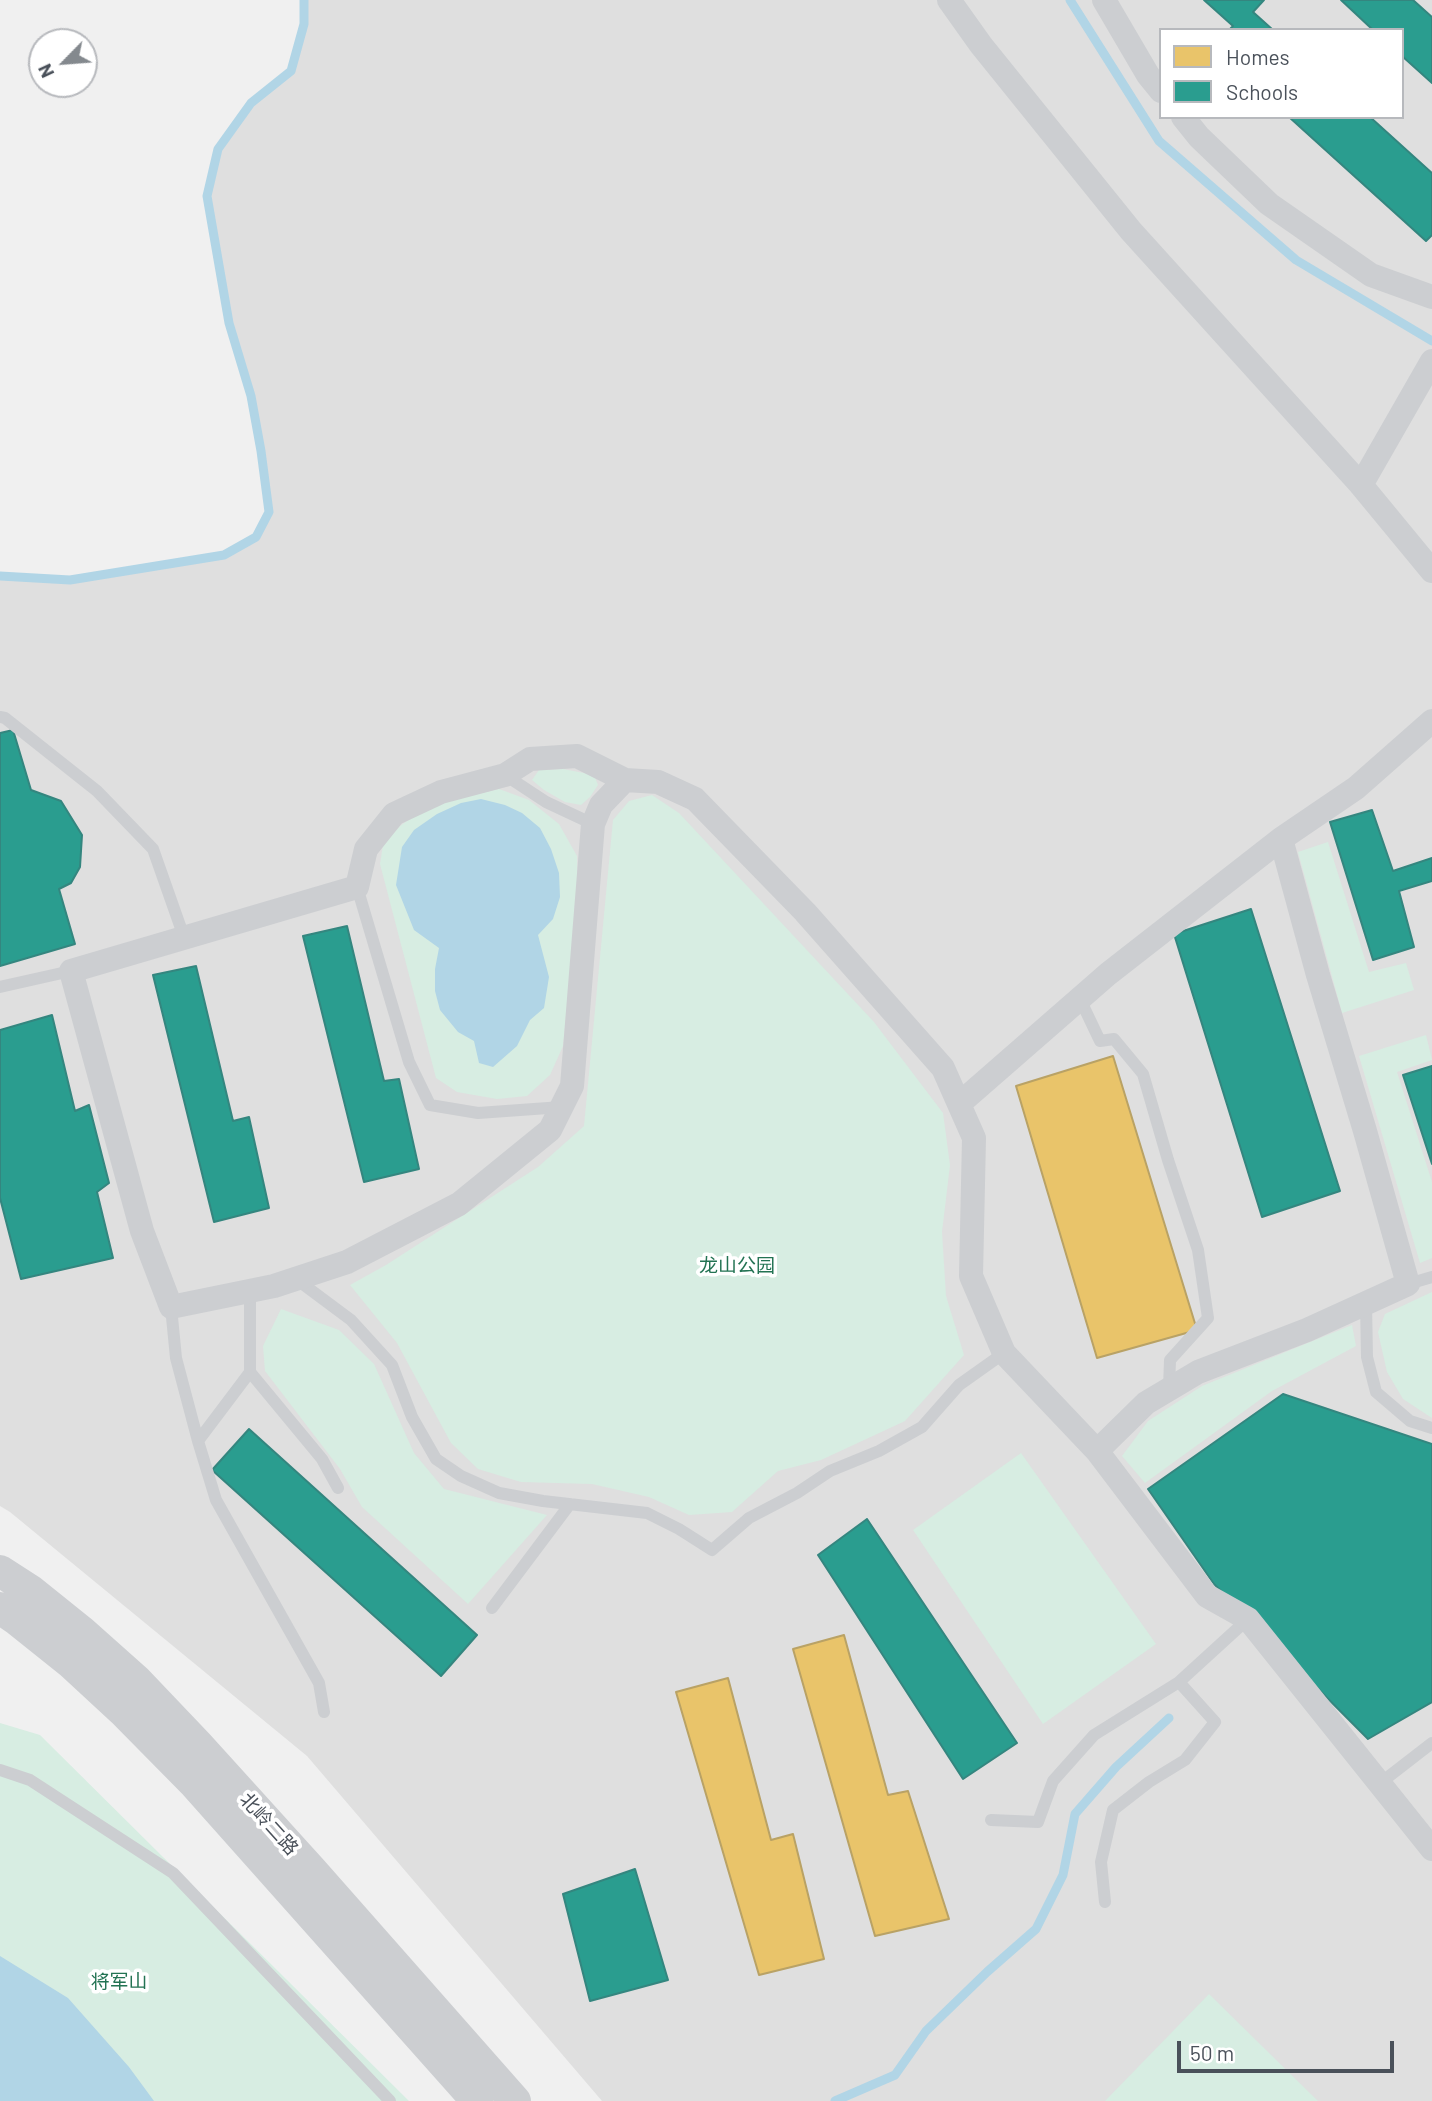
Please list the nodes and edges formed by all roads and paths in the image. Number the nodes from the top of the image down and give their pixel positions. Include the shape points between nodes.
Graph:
1 (948, 0) edge
2 (1104, 0) edge
3 (1159, 89) edge
4 (1185, 119) edge
5 (1432, 297) edge
6 (1432, 361) edge
7 (1361, 485) junction
8 (1432, 571) edge
9 (0, 717) edge
10 (1432, 721) edge
11 (505, 775) junction
12 (625, 780) junction
13 (593, 824) junction
14 (1281, 839) junction
15 (357, 887) junction
16 (184, 937) junction
17 (71, 971) junction
18 (0, 987) edge
19 (1080, 999) junction
20 (959, 1104) junction
21 (562, 1107) junction
22 (1432, 1277) edge
23 (296, 1279) junction
24 (1408, 1284) junction
25 (250, 1291) junction
26 (1366, 1303) junction
27 (171, 1307) junction
28 (1004, 1353) junction
29 (250, 1373) junction
30 (1169, 1389) junction
31 (1432, 1428) edge
32 (198, 1441) junction
33 (1097, 1451) junction
34 (338, 1488) dead end
35 (570, 1504) junction
36 (0, 1571) edge
37 (0, 1608) edge
38 (492, 1608) dead end
39 (1248, 1619) junction
40 (1179, 1682) junction
41 (324, 1712) dead end
42 (1432, 1743) edge
43 (0, 1770) edge
44 (1379, 1784) junction
45 (991, 1820) dead end
46 (1432, 1849) edge
47 (1105, 1902) dead end
48 (390, 2101) edge
49 (477, 2101) edge
50 (515, 2101) edge

1 - 7 street via 1131,231
2 - 3 street
4 - 5 street via 1269,204 1371,275
6 - 7 street
7 - 8 street
9 - 16 lane via 97,791 153,849
10 - 14 street via 1356,788
11 - 12 street via 530,759 577,756
11 - 13 lane via 546,802
11 - 15 street via 441,792 394,814 366,849
12 - 13 street via 601,805
12 - 20 street via 658,782 695,799 805,912 943,1068
13 - 21 street via 572,1086
14 - 19 street
14 - 24 street
15 - 16 street
15 - 21 lane via 409,1062 430,1105 478,1114
16 - 17 street
17 - 18 lane
17 - 27 street via 142,1231
19 - 20 street
19 - 30 lane via 1100,1041 1114,1039 1143,1074 1198,1250 1208,1318 1170,1360
20 - 28 street via 974,1138 971,1276
21 - 23 street via 550,1130 459,1204 347,1262
22 - 24 lane
23 - 25 street
23 - 35 lane via 351,1320 392,1365 412,1417 436,1459 499,1493
24 - 26 street
25 - 27 street
25 - 29 lane
26 - 30 street via 1198,1372
26 - 31 lane via 1367,1357 1376,1392 1410,1421
27 - 32 lane via 176,1358
28 - 33 street
28 - 35 lane via 959,1385 922,1427 830,1471 750,1518 712,1550 647,1513
29 - 32 lane
29 - 34 lane via 322,1459
30 - 33 street via 1146,1404
32 - 41 lane via 216,1500 319,1683
33 - 39 street via 1207,1597
35 - 38 lane
36 - 50 street, 北岭二路 via 31,1591 137,1681
37 - 49 street, 北岭二路 via 71,1663 195,1784
39 - 40 lane
39 - 44 street
40 - 45 lane via 1094,1735 1053,1781 1038,1822
40 - 47 lane via 1215,1722 1185,1760 1114,1810 1101,1862
42 - 44 lane
43 - 48 lane via 30,1780 173,1873
44 - 46 street

